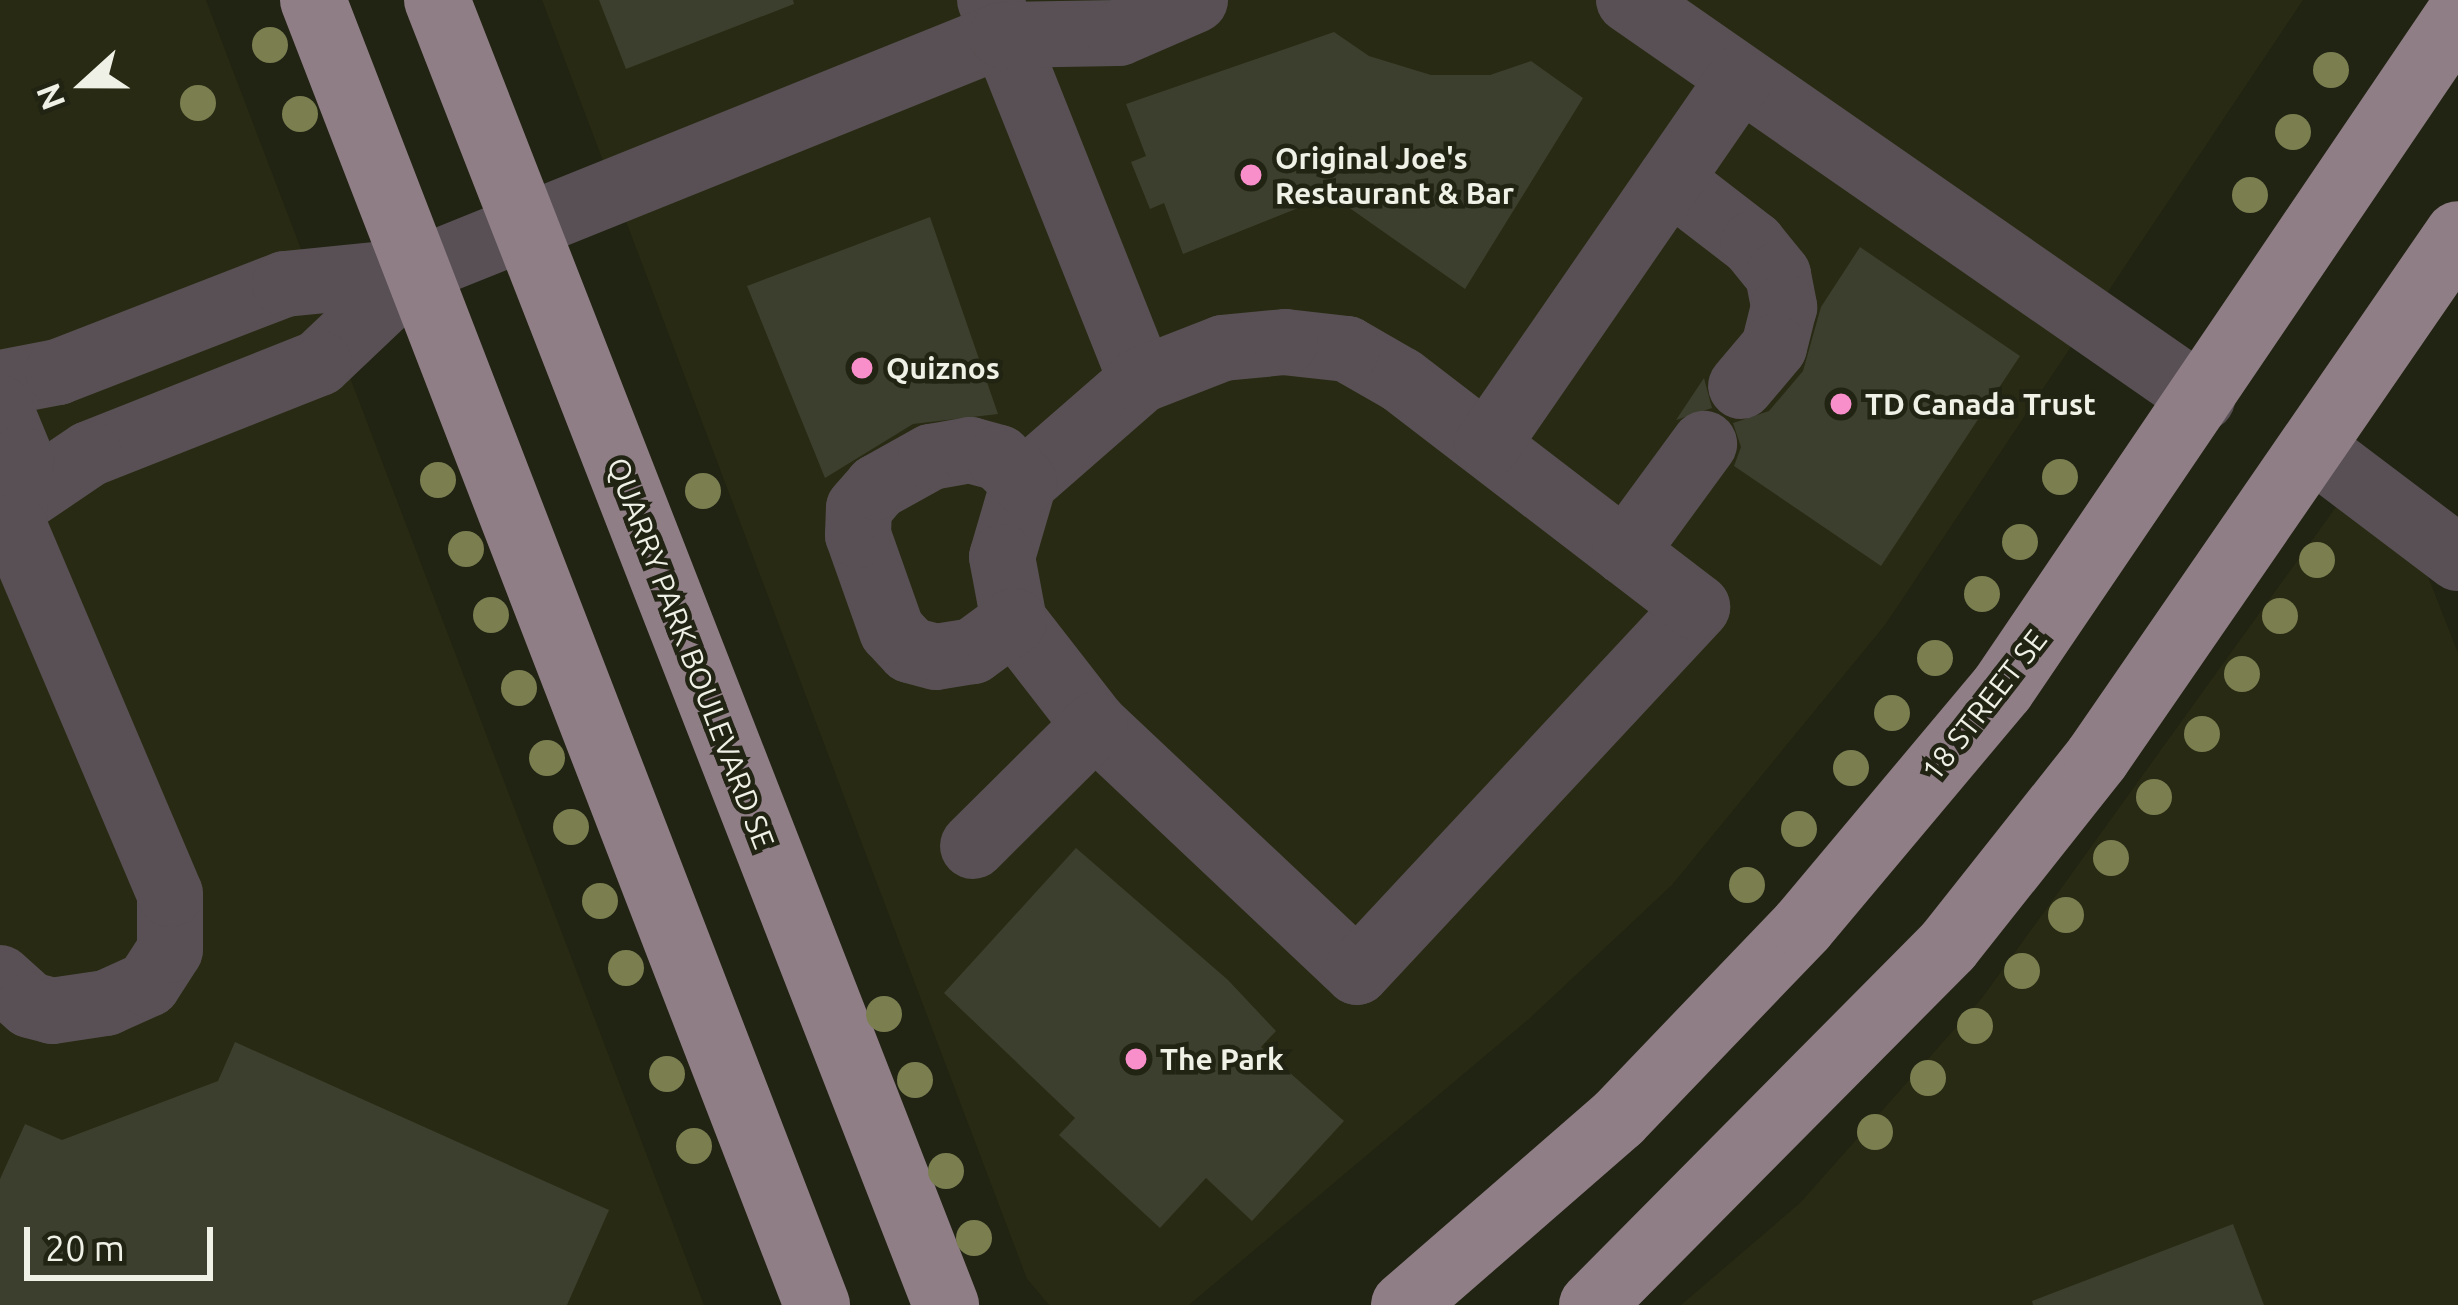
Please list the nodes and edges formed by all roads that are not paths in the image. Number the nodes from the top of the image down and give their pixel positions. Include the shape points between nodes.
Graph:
1 (313, 0) edge
2 (437, 0) edge
3 (1195, 0) edge
4 (1625, 2) edge
5 (2458, 16) edge
6 (996, 17) edge
7 (1740, 78) junction
8 (1670, 180) junction
9 (525, 229) junction
10 (2458, 233) edge
11 (416, 271) junction
12 (1141, 380) junction
13 (0, 382) edge
14 (1741, 386) dead end
15 (2202, 398) junction
16 (0, 408) edge
17 (1704, 444) dead end
18 (1487, 446) junction
19 (2315, 450) junction
20 (1024, 482) junction
21 (12, 527) edge
22 (1625, 552) junction
23 (2458, 558) edge
24 (1014, 621) junction
25 (1096, 725) junction
26 (973, 846) dead end
27 (0, 978) edge
28 (817, 1305) edge
29 (946, 1305) edge
30 (1404, 1305) edge
31 (1592, 1305) edge

1 - 11 main road
2 - 9 main road, QUARRY PARK BOULEVARD SE
3 - 6 lane via 1119,33
4 - 7 lane
5 - 15 main road, 18 STREET SE
6 - 9 lane
6 - 12 lane
7 - 8 lane
7 - 15 lane
8 - 14 lane via 1753,244 1778,275 1784,308 1774,346
8 - 18 lane
9 - 11 lane
9 - 29 main road, QUARRY PARK BOULEVARD SE
10 - 19 main road
11 - 13 lane via 285,284 58,372
11 - 21 lane via 320,364 89,454
11 - 28 main road
12 - 18 lane via 1223,348 1285,342 1347,350
12 - 20 lane
15 - 30 main road, 18 STREET SE via 2002,689 1803,926 1618,1119
16 - 21 lane via 21,459
17 - 22 lane
18 - 22 lane
19 - 23 lane
19 - 31 main road via 2097,758 1948,946
20 - 24 lane via 1002,557
20 - 24 lane via 999,458 970,450 931,458 877,487 859,508 858,535 892,631 910,650 936,657 973,651
21 - 27 lane via 170,894 170,950 148,983 106,1003 52,1011 31,1005
22 - 25 lane via 1696,607 1357,972
24 - 25 lane
25 - 26 lane

